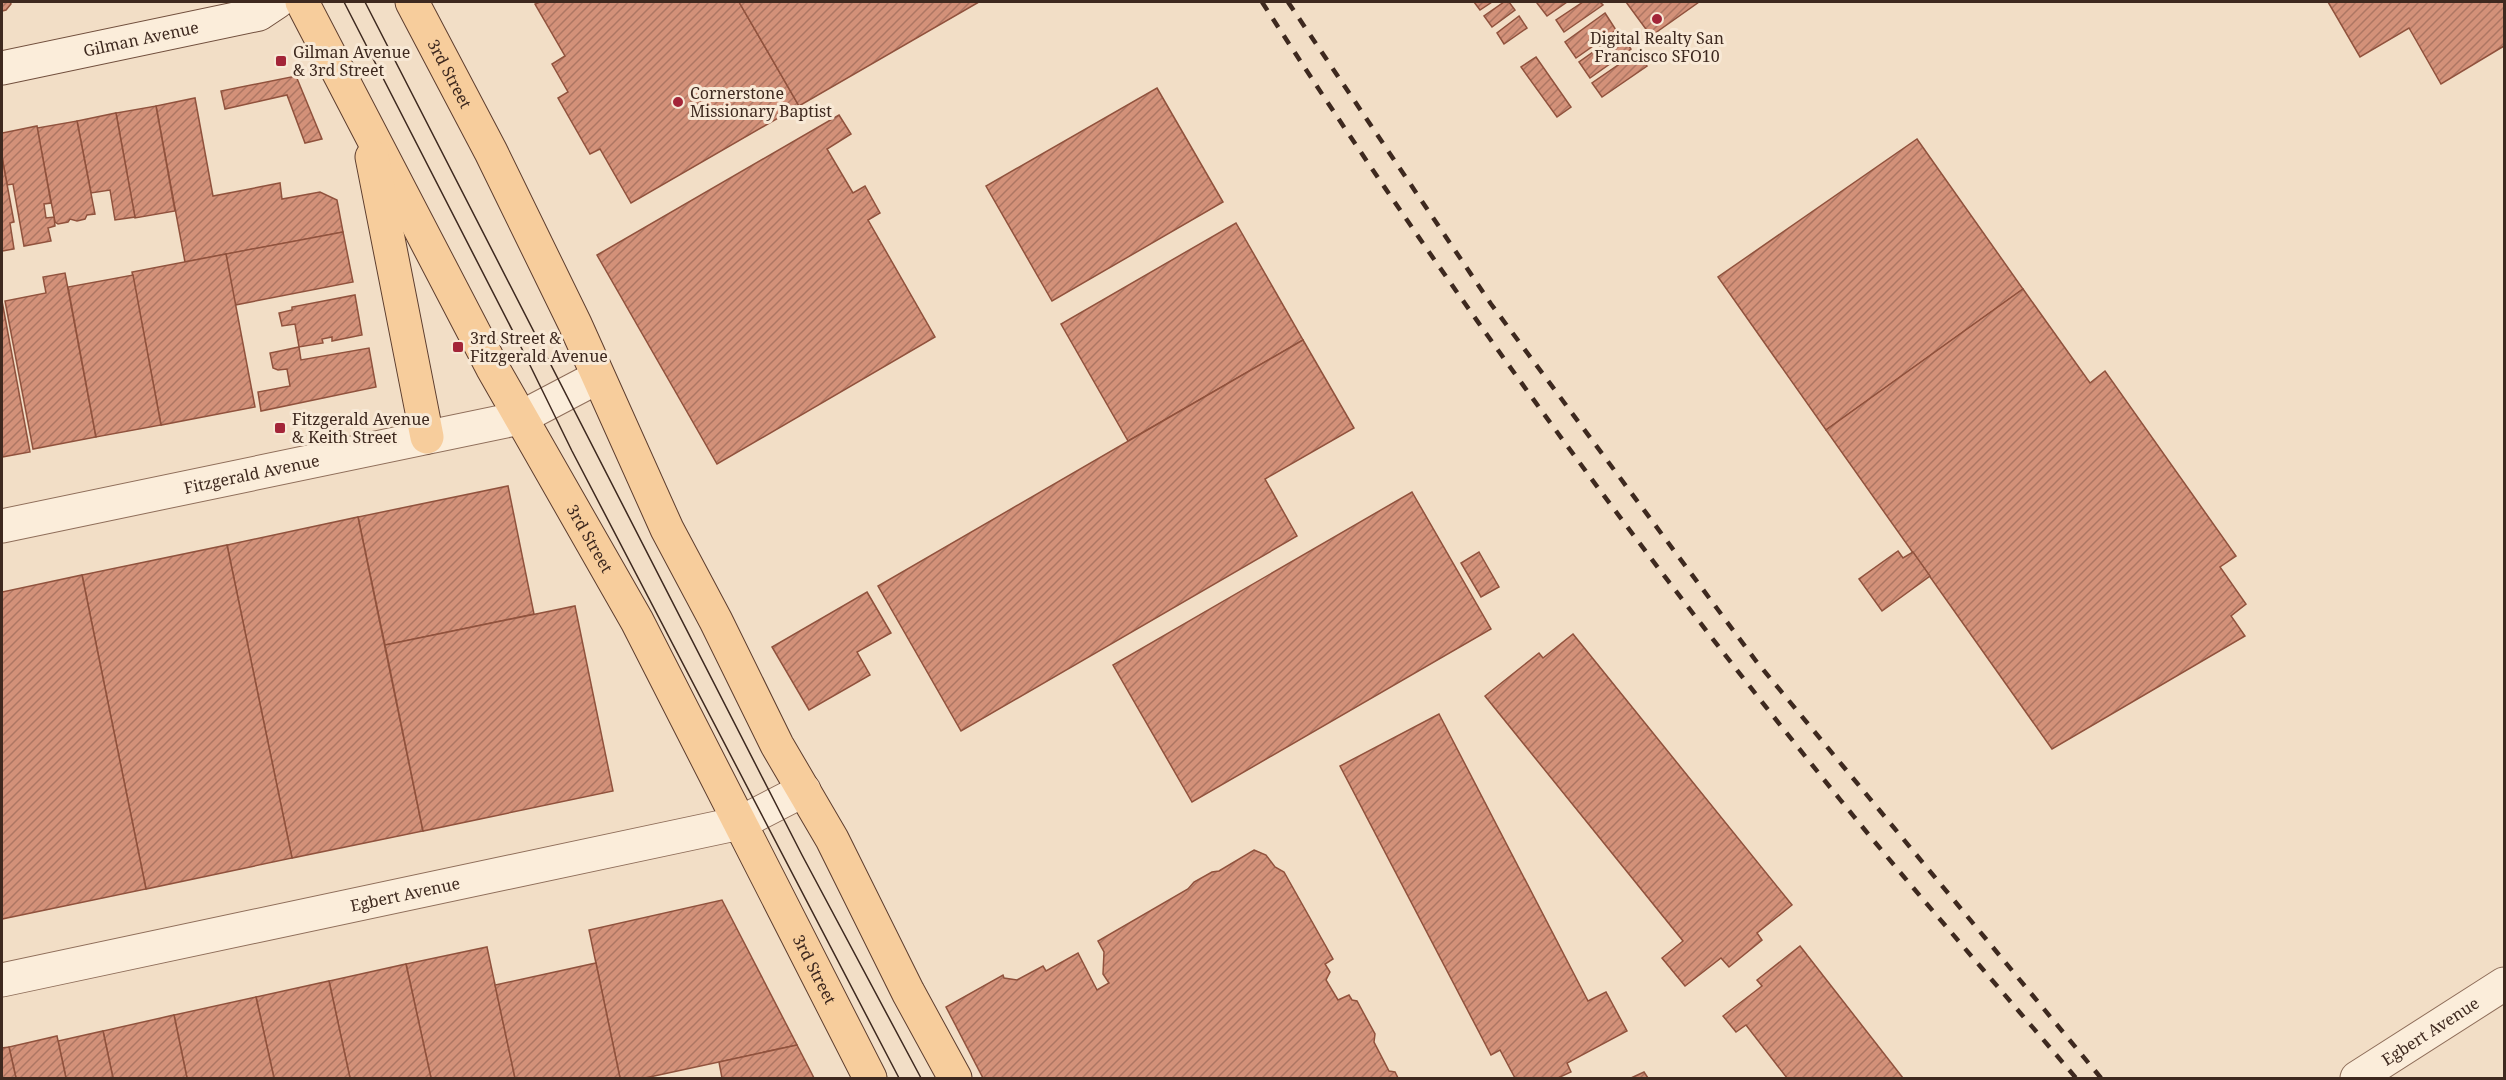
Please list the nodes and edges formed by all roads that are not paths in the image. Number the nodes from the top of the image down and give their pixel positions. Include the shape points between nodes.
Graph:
1 (277, 2) edge
2 (302, 2) edge
3 (412, 2) edge
4 (2, 68) edge
5 (365, 120) junction
6 (598, 377) junction
7 (520, 418) junction
8 (426, 437) junction
9 (2, 526) edge
10 (804, 790) junction
11 (740, 823) junction
12 (2, 980) edge
13 (2505, 984) edge
14 (870, 1078) edge
15 (955, 1078) edge
16 (2357, 1078) edge

1 - 4 street, Gilman Avenue via 259,14
2 - 5 main road, 3rd Street
3 - 6 main road, 3rd Street via 491,152
5 - 7 main road, 3rd Street
5 - 8 main road
6 - 7 street, Fitzgerald Avenue
6 - 10 main road, 3rd Street via 667,529
7 - 8 street, Fitzgerald Avenue
7 - 11 main road, 3rd Street via 637,621
8 - 9 street, Fitzgerald Avenue
10 - 11 street, Egbert Avenue
10 - 15 main road, 3rd Street
11 - 12 street, Egbert Avenue
11 - 14 main road, 3rd Street
13 - 16 street, Egbert Avenue

